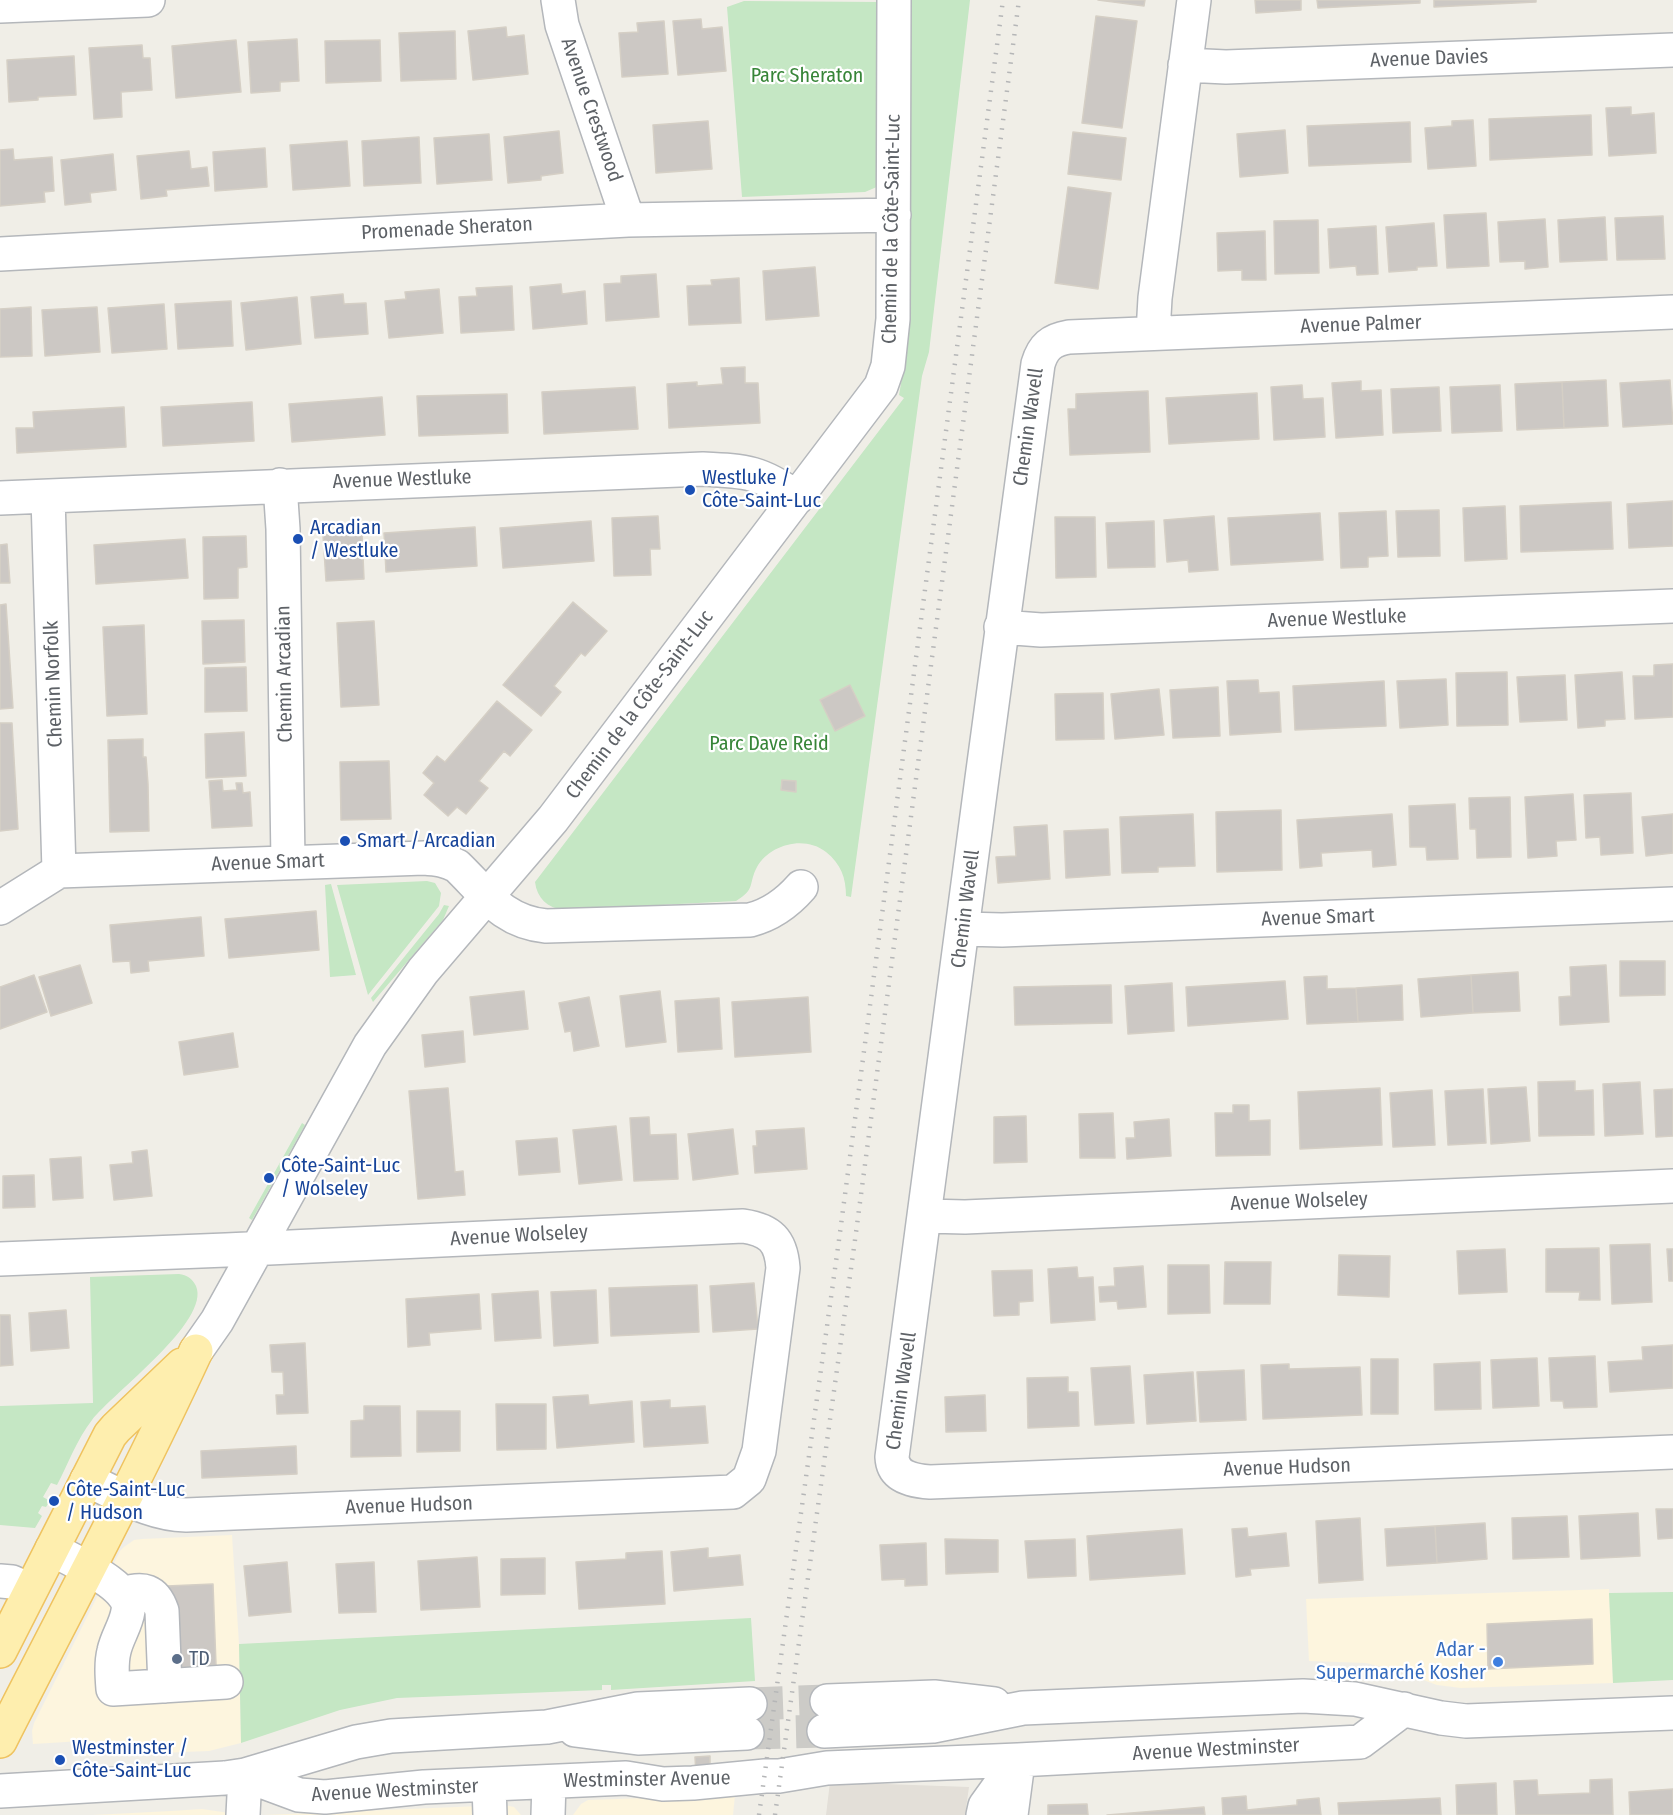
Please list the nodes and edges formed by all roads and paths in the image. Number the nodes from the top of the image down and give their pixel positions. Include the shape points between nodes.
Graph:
1 (148, 0) edge
2 (558, 0) edge
3 (894, 0) edge
4 (1194, 0) edge
5 (0, 6) edge
6 (1673, 50) edge
7 (1185, 65) junction
8 (894, 215) junction
9 (628, 219) junction
10 (0, 254) edge
11 (1673, 312) edge
12 (1153, 333) junction
13 (1050, 343) joint
14 (280, 485) junction
15 (48, 496) junction
16 (0, 498) edge
17 (797, 498) junction
18 (1673, 606) edge
19 (1001, 627) junction
20 (288, 862) junction
21 (59, 871) junction
22 (801, 887) dead end
23 (486, 896) junction
24 (1673, 904) edge
25 (0, 908) edge
26 (963, 929) junction
27 (1673, 1186) edge
28 (926, 1216) junction
29 (257, 1249) junction
30 (0, 1258) edge
31 (196, 1351) junction
32 (1673, 1452) edge
33 (902, 1475) joint
34 (87, 1480) junction
35 (738, 1490) joint
36 (126, 1498) junction
37 (52, 1549) junction
38 (87, 1569) junction
39 (15, 1585) edge
40 (123, 1594) junction
41 (0, 1651) edge
42 (226, 1682) dead end
43 (165, 1686) junction
44 (1404, 1709) junction
45 (1673, 1713) edge
46 (825, 1716) tunnel mouth
47 (749, 1719) tunnel mouth
48 (0, 1742) edge
49 (1018, 1760) junction
50 (246, 1775) junction
51 (744, 1778) joint
52 (549, 1782) junction
53 (0, 1791) edge
54 (490, 1800) edge
55 (363, 1805) edge
56 (243, 1815) edge
57 (548, 1815) edge
58 (983, 1815) edge
59 (1011, 1815) edge

1 - 5 street
2 - 9 street, Avenue Crestwood via 562,25
3 - 8 street, Chemin de la Côte-Saint-Luc
4 - 7 street
6 - 7 street, Avenue Davies via 1226,67
7 - 12 street
8 - 9 street, Promenade Sheraton
8 - 17 street, Chemin de la Côte-Saint-Luc via 893,319 885,376
9 - 10 street, Promenade Sheraton
11 - 12 street, Avenue Palmer
12 - 13 street, Avenue Palmer via 1069,337
13 - 19 street, Chemin Wavell via 1038,364
14 - 15 street, Avenue Westluke
14 - 17 street, Avenue Westluke via 703,469 750,472
14 - 20 street, Chemin Arcadian
15 - 16 street, Avenue Westluke
15 - 21 street, Chemin Norfolk
17 - 23 street, Chemin de la Côte-Saint-Luc via 553,819
18 - 19 street, Avenue Westluke via 1041,630
19 - 26 street, Chemin Wavell
20 - 21 street, Avenue Smart
20 - 23 street, Avenue Smart via 441,859 457,866
21 - 25 street, Avenue Smart
22 - 23 street, Avenue Smart via 772,912 739,921 546,926 510,917
23 - 29 street, Chemin de la Côte-Saint-Luc via 384,1023
24 - 26 street, Avenue Smart
26 - 28 street, Chemin Wavell
27 - 28 street, Avenue Wolseley
28 - 33 street, Chemin Wavell via 892,1457 894,1467
29 - 30 street, Avenue Wolseley
29 - 31 street, Chemin de la Côte-Saint-Luc
29 - 35 street, Avenue Wolseley via 743,1226 763,1231 778,1245 783,1268 759,1451 749,1479
31 - 34 main road, Chemin de la Côte-Saint-Luc via 116,1428
31 - 36 main road, Chemin de la Côte-Saint-Luc
32 - 33 street, Avenue Hudson via 972,1481 919,1481
34 - 36 street, Avenue Hudson
34 - 37 main road, Chemin de la Côte-Saint-Luc
35 - 36 street, Avenue Hudson via 719,1494 186,1515 160,1513
36 - 38 main road, Chemin de la Côte-Saint-Luc
37 - 38 street
37 - 39 main road, Chemin de la Côte-Saint-Luc
38 - 40 street via 116,1585
38 - 48 main road, Chemin de la Côte-Saint-Luc
39 - 41 main road, Chemin de la Côte-Saint-Luc
40 - 43 street via 143,1590 159,1603
40 - 43 street via 129,1605 114,1652 113,1689
42 - 43 street
44 - 45 street via 1466,1720
44 - 46 street via 1322,1696 1023,1708 934,1697
44 - 49 street, Avenue Westminster via 1360,1742
47 - 50 street, Avenue Westminster via 638,1738 547,1727 426,1732 333,1748
49 - 51 street, Avenue Westminster via 827,1768
49 - 58 street via 985,1806
49 - 59 street
50 - 53 street, Avenue Westminster
50 - 55 street, Avenue Westminster via 310,1797
50 - 56 street
51 - 52 street, Westminster Avenue via 669,1784 626,1778
52 - 54 street, Avenue Westminster
52 - 57 street
54 - 55 street, Avenue Westminster via 424,1787

